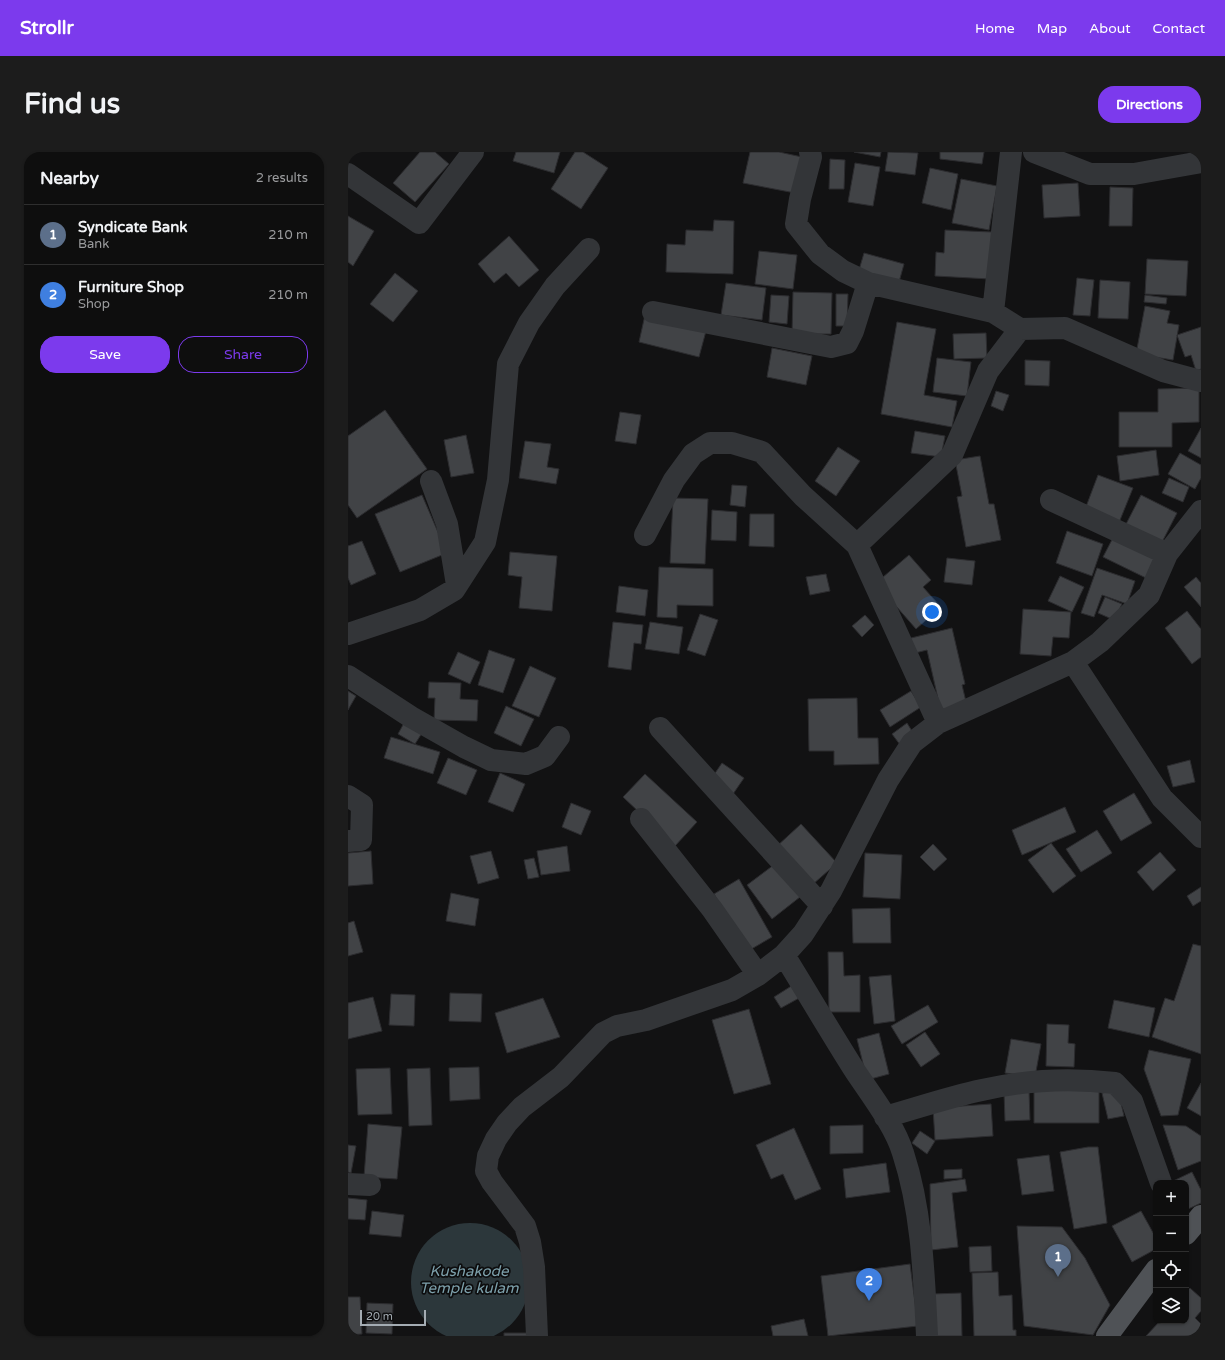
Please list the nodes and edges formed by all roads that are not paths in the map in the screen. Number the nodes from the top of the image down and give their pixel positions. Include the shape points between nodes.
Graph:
1 (473, 152) edge
2 (810, 152) edge
3 (1011, 152) edge
4 (1034, 152) edge
5 (1201, 162) edge
6 (348, 174) edge
7 (589, 249) dead end
8 (868, 283) junction
9 (653, 312) dead end
10 (993, 312) junction
11 (1020, 329) junction
12 (1201, 380) edge
13 (431, 481) dead end
14 (1051, 500) dead end
15 (1201, 511) edge
16 (645, 535) dead end
17 (857, 545) junction
18 (1168, 554) junction
19 (457, 585) junction
20 (348, 634) edge
21 (1073, 662) junction
22 (348, 676) edge
23 (938, 723) junction
24 (660, 728) dead end
25 (559, 737) dead end
26 (348, 796) edge
27 (641, 819) dead end
28 (1201, 837) edge
29 (348, 841) edge
30 (822, 906) junction
31 (784, 954) junction
32 (758, 974) junction
33 (885, 1117) junction
34 (1160, 1180) edge
35 (348, 1184) edge
36 (370, 1185) dead end
37 (1201, 1216) edge
38 (1189, 1230) edge
39 (1153, 1274) edge
40 (538, 1336) edge
41 (927, 1336) edge
42 (1107, 1336) edge

1 - 6 street via 419,223
2 - 8 street via 796,224 820,254 843,271
3 - 10 street
4 - 5 street via 1090,174 1134,174
7 - 19 street via 555,286 529,323 508,364 498,480 485,542
8 - 9 street via 854,331 847,343 831,347
8 - 10 street
10 - 11 street
11 - 12 street via 1065,328 1164,371
11 - 17 street via 988,371 952,455
13 - 19 street via 447,524
14 - 18 street
15 - 18 street
16 - 17 street via 674,480 693,454 710,443 732,443 762,452 803,496
17 - 23 street
18 - 21 street via 1149,595 1100,642
19 - 20 street via 454,590 420,610
21 - 23 street
21 - 28 street via 1162,798
22 - 25 street via 411,717 491,760 526,764 545,756
23 - 30 street via 912,743 888,780
24 - 30 street
26 - 29 street via 362,805 361,840
27 - 32 street via 712,909
30 - 31 street via 803,934
31 - 32 street
31 - 33 street
32 - 40 street via 732,990 646,1020 617,1026 603,1033 561,1077 522,1107 496,1139 488,1156 486,1171 525,1226 534,1267
33 - 34 street via 982,1090 1038,1082 1088,1080 1115,1083 1132,1101
33 - 41 street via 903,1151 915,1198
35 - 36 street
37 - 38 main road
39 - 42 main road

